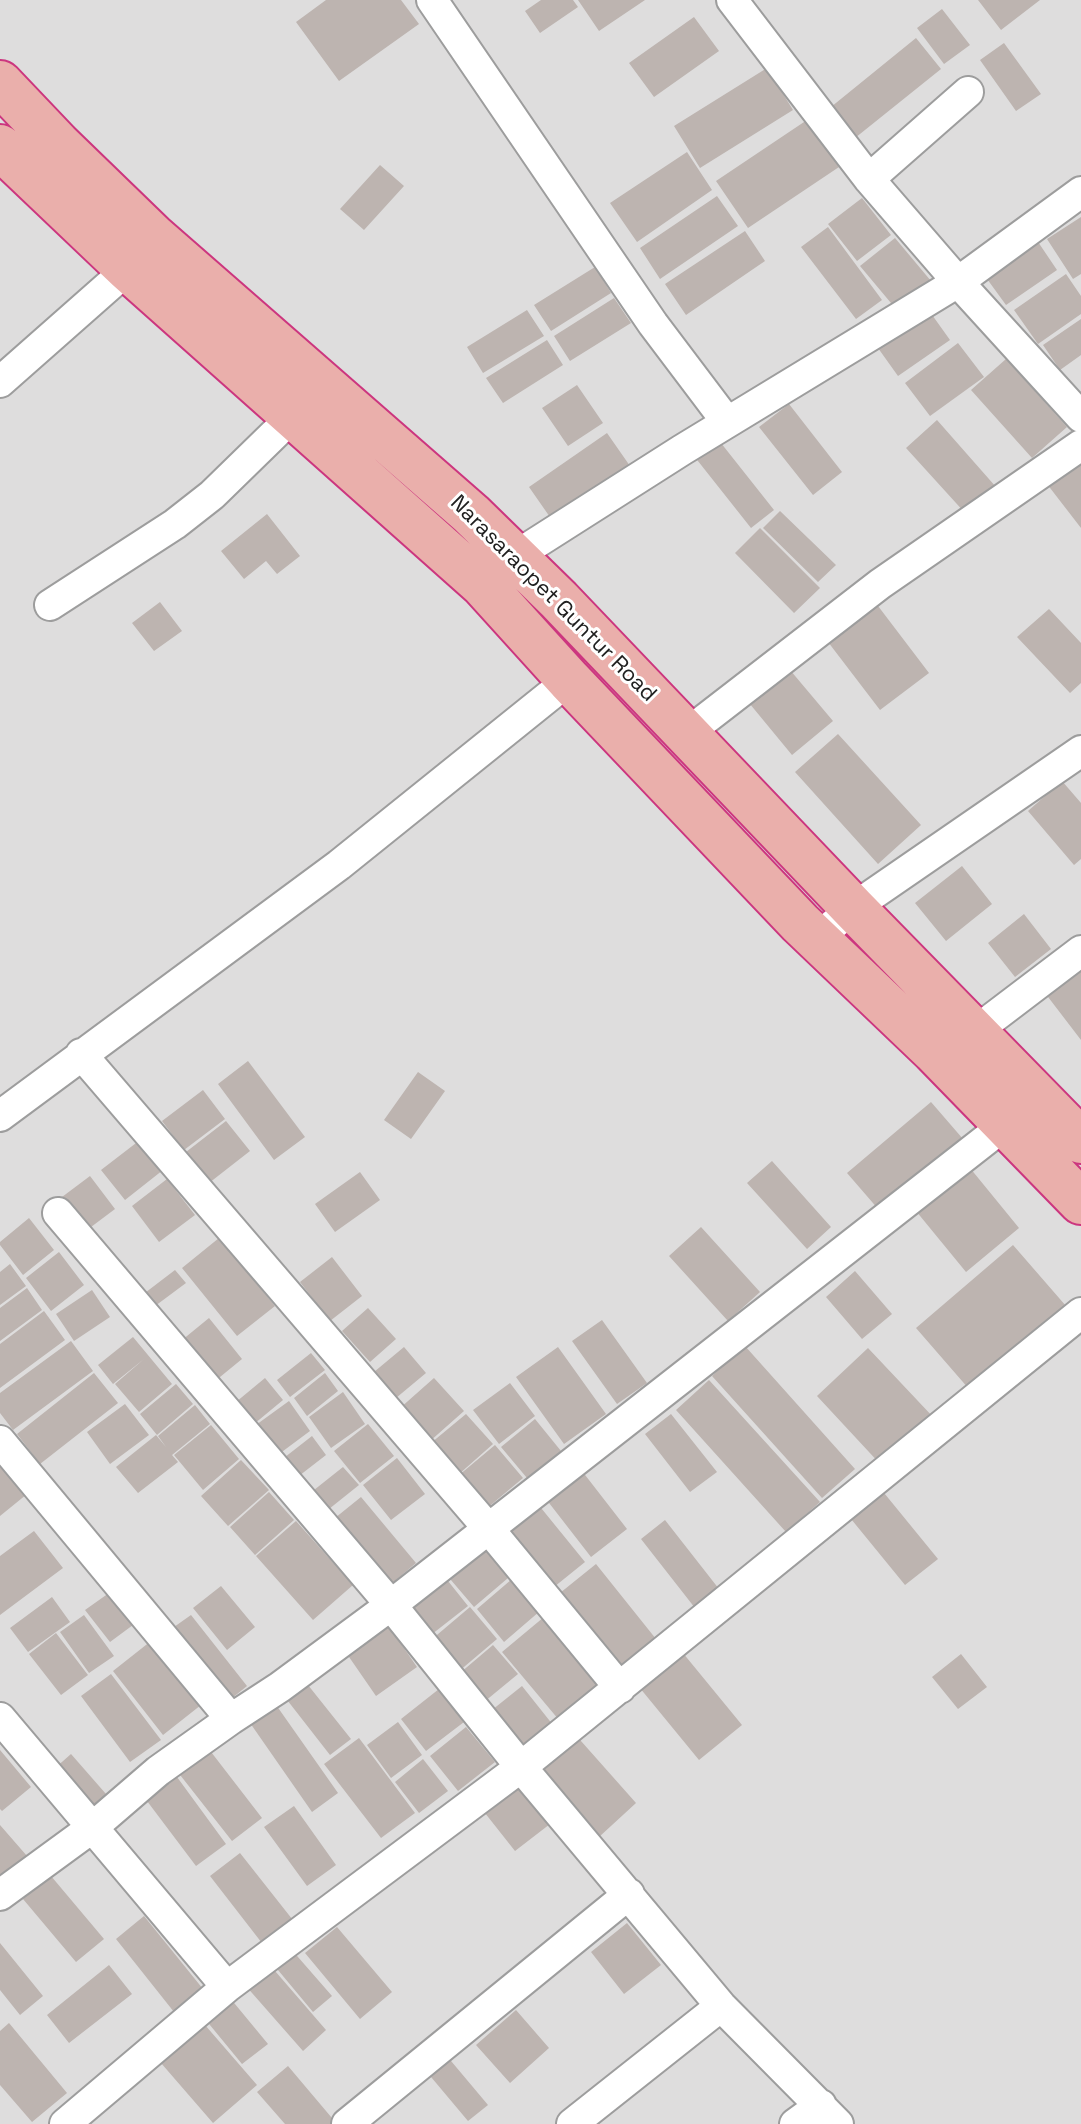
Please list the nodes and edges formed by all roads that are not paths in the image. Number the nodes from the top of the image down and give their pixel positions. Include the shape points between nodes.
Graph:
1 (432, 0) edge
2 (732, 0) edge
3 (0, 83) edge
4 (968, 92) dead end
5 (0, 147) edge
6 (869, 179) junction
7 (1081, 192) edge
8 (128, 269) junction
9 (958, 282) junction
10 (0, 382) edge
11 (293, 416) junction
12 (1081, 417) edge
13 (727, 422) junction
14 (1081, 445) edge
15 (514, 557) junction
16 (50, 605) dead end
17 (569, 680) junction
18 (686, 734) junction
19 (1081, 751) edge
20 (853, 908) junction
21 (816, 939) junction
22 (1081, 951) edge
23 (973, 1033) junction
24 (81, 1054) junction
25 (0, 1116) edge
26 (1006, 1124) junction
27 (1081, 1141) edge
28 (1081, 1202) edge
29 (58, 1213) dead end
30 (1081, 1313) edge
31 (0, 1441) edge
32 (488, 1528) junction
33 (391, 1605) junction
34 (620, 1688) junction
35 (0, 1718) edge
36 (231, 1719) junction
37 (521, 1767) junction
38 (93, 1827) junction
39 (629, 1894) junction
40 (0, 1895) edge
41 (227, 1987) junction
42 (721, 2006) junction
43 (829, 2114) edge
44 (65, 2124) edge
45 (347, 2124) edge
46 (572, 2124) edge
47 (795, 2124) edge

1 - 13 street via 653,324
2 - 6 street
3 - 15 highway, Narasaraopet Guntur Road via 153,236
4 - 6 street
5 - 8 highway, Narasaraopet Guntur Road
6 - 9 street
7 - 9 street
8 - 10 street
8 - 11 highway, Narasaraopet Guntur Road
9 - 12 street
9 - 13 street
11 - 16 street via 200,505
11 - 17 highway, Narasaraopet Guntur Road via 482,584
13 - 15 street
14 - 18 street via 880,584
15 - 18 highway, Narasaraopet Guntur Road
17 - 21 highway, Narasaraopet Guntur Road
17 - 24 street via 339,865
18 - 20 highway, Narasaraopet Guntur Road
19 - 20 street
20 - 21 street
20 - 23 highway, Narasaraopet Guntur Road
21 - 26 highway, Narasaraopet Guntur Road
22 - 23 street
23 - 27 highway, Narasaraopet Guntur Road
24 - 25 street
24 - 32 street
26 - 28 highway, Narasaraopet Guntur Road
26 - 32 street
29 - 33 street
30 - 34 street
31 - 36 street
32 - 33 street
32 - 34 street
33 - 36 street
33 - 37 street
34 - 37 street
35 - 38 street
36 - 38 street via 158,1771
37 - 39 street
37 - 41 street
38 - 40 street
38 - 41 street
39 - 42 street
39 - 45 street
41 - 44 street
42 - 43 street
42 - 46 street
43 - 47 street

